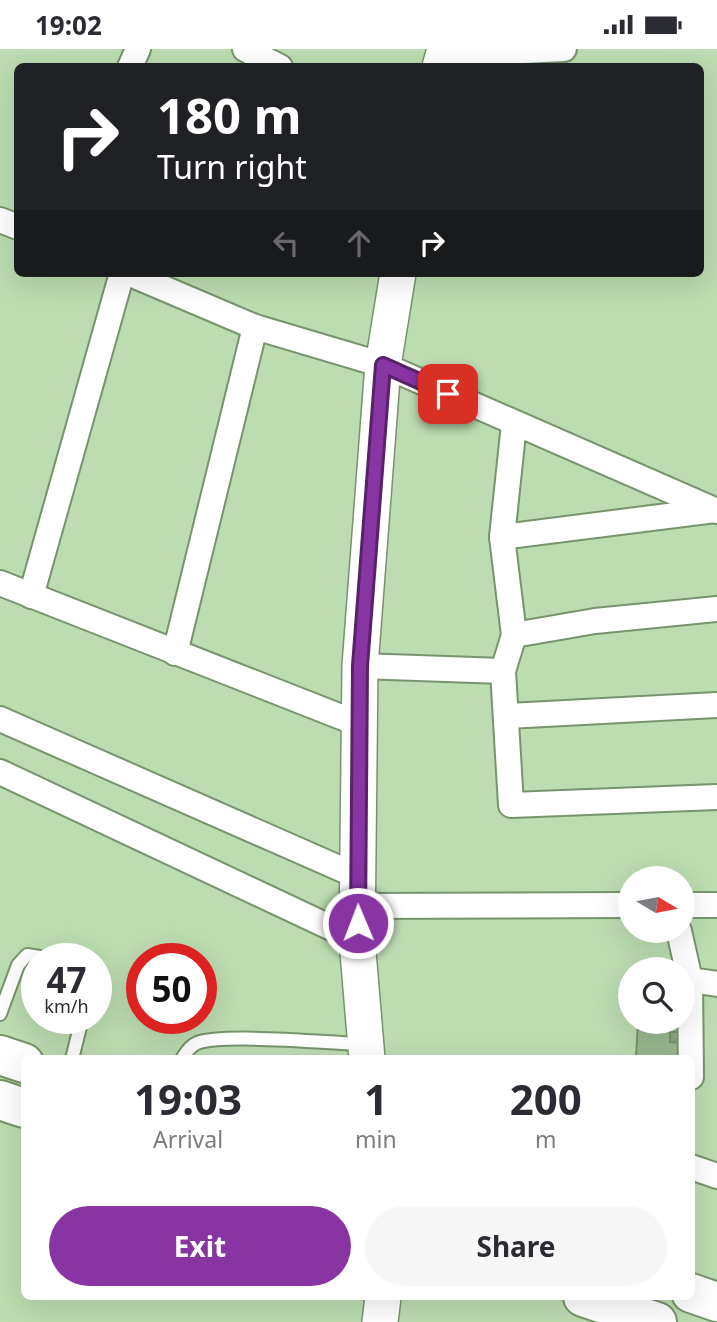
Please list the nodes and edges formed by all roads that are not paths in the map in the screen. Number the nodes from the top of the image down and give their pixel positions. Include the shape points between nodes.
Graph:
1 (245, 49) edge
2 (564, 49) edge
3 (442, 57) edge
4 (272, 63) edge
5 (121, 277) edge
6 (137, 277) edge
7 (397, 277) edge
8 (255, 327) junction
9 (383, 365) junction
10 (514, 424) junction
11 (716, 510) edge
12 (502, 537) junction
13 (0, 583) edge
14 (31, 596) junction
15 (717, 609) edge
16 (514, 635) junction
17 (175, 653) junction
18 (360, 666) junction
19 (503, 671) junction
20 (717, 705) edge
21 (506, 716) junction
22 (0, 719) edge
23 (359, 723) junction
24 (0, 772) edge
25 (717, 797) edge
26 (357, 891) junction
27 (618, 904) edge
28 (695, 905) edge
29 (717, 905) edge
30 (358, 940) junction
31 (21, 962) edge
32 (695, 980) edge
33 (717, 984) edge
34 (0, 1014) edge
35 (78, 1034) edge
36 (691, 1034) edge
37 (367, 1051) edge
38 (0, 1055) edge
39 (73, 1055) edge
40 (187, 1055) edge
41 (691, 1055) edge
42 (21, 1062) edge
43 (0, 1100) edge
44 (21, 1107) edge
45 (695, 1168) edge
46 (717, 1176) edge
47 (695, 1294) edge
48 (383, 1300) edge
49 (592, 1300) edge
50 (717, 1302) edge
51 (380, 1322) edge
52 (657, 1322) edge

1 - 4 street
2 - 3 street
5 - 14 street
6 - 8 street
7 - 9 main road
8 - 9 street
8 - 17 street
9 - 10 street
9 - 18 main road
10 - 11 street
10 - 12 street
11 - 12 street
12 - 16 street
13 - 14 street
14 - 17 street
15 - 16 street via 595,621
16 - 19 street
17 - 23 street
18 - 19 street
18 - 23 main road
19 - 21 street
20 - 21 street
21 - 25 street via 511,805
22 - 26 street
23 - 26 main road
24 - 30 street
26 - 27 street
26 - 30 main road
28 - 29 street
30 - 37 main road
31 - 34 lane
32 - 33 street
35 - 39 lane
36 - 41 street
37 - 40 lane via 229,1040 198,1043
38 - 42 highway
43 - 44 highway
45 - 46 street
47 - 50 highway
48 - 51 main road
49 - 52 highway

